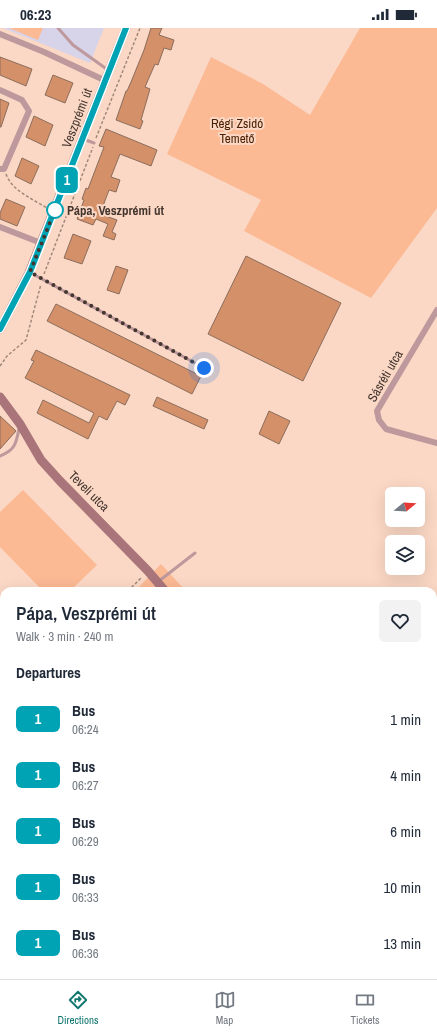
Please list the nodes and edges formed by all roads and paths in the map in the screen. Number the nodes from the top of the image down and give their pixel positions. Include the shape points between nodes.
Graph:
1 (58, 28) edge
2 (126, 28) edge
3 (0, 34) edge
4 (109, 71) junction
5 (106, 81) junction
6 (0, 90) edge
7 (83, 138) junction
8 (94, 143) dead end
9 (2, 169) edge
10 (54, 213) junction
11 (0, 226) edge
12 (41, 243) junction
13 (48, 263) dead end
14 (30, 272) junction
15 (42, 280) junction
16 (437, 310) edge
17 (0, 328) edge
18 (0, 366) edge
19 (204, 368) dead end
20 (2, 399) edge
21 (20, 424) junction
22 (437, 443) edge
23 (0, 456) edge
24 (196, 553) dead end
25 (148, 571) junction
26 (157, 582) junction
27 (132, 587) edge
28 (161, 587) edge

1 - 4 lane via 73,45
2 - 4 main road, Veszprémi út
3 - 5 street
4 - 5 main road, Veszprémi út
5 - 7 main road, Veszprémi út
6 - 9 street via 22,100 29,111
7 - 8 lane
7 - 10 main road, Veszprémi út
9 - 10 path via 14,187
10 - 12 main road, Veszprémi út
11 - 12 street
12 - 14 main road, Veszprémi út
13 - 15 path
14 - 15 lane
14 - 17 main road, Veszprémi út
15 - 18 path via 26,340 7,356
15 - 19 lane
16 - 22 street, Sásréti utca via 377,411 379,420 386,429
20 - 21 main road, Teveli utca
21 - 23 lane via 16,444 12,450
21 - 25 main road, Teveli utca via 41,460
24 - 26 lane
25 - 26 main road, Teveli utca
25 - 27 path
26 - 28 main road, Teveli utca

